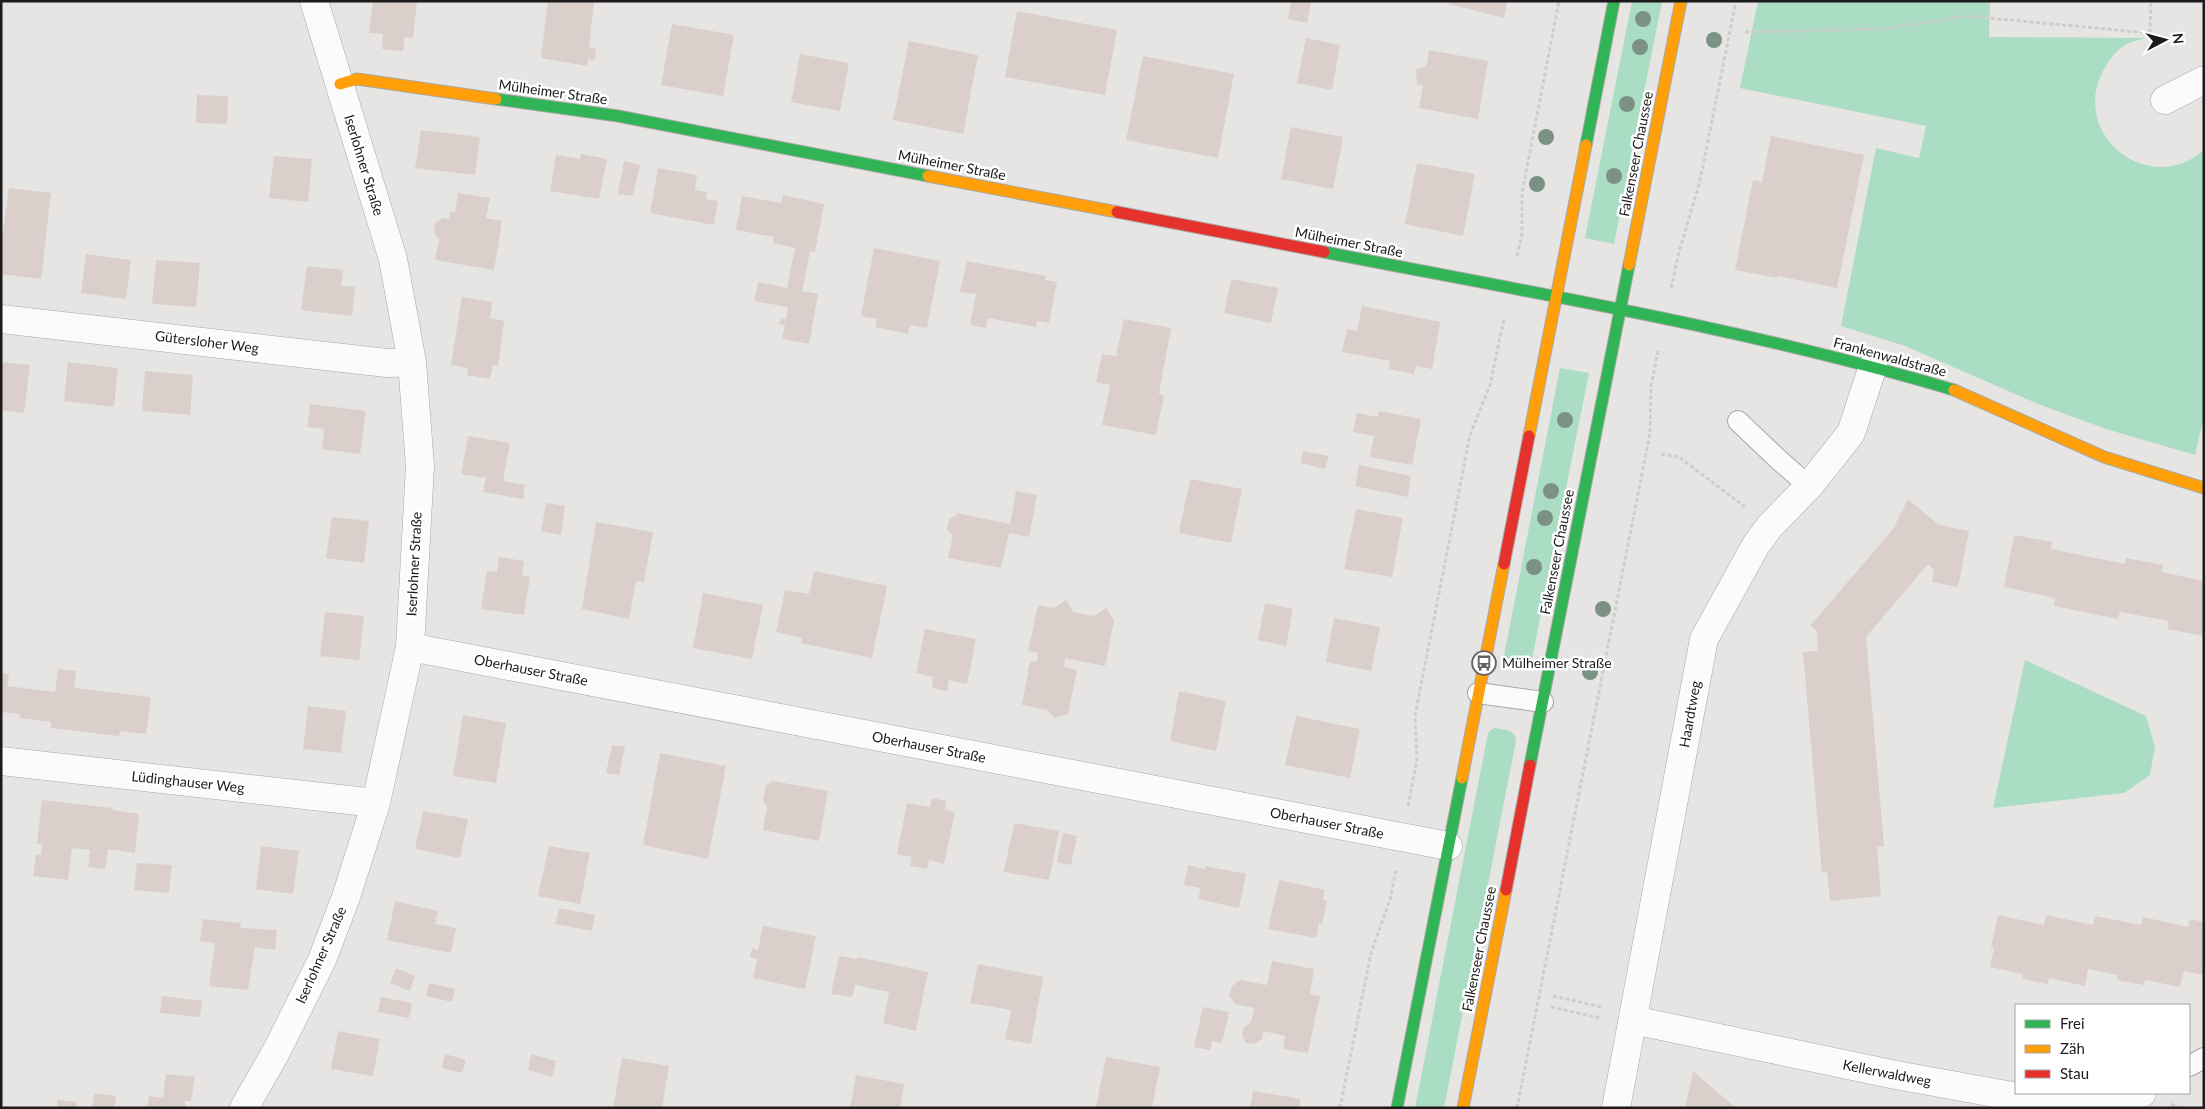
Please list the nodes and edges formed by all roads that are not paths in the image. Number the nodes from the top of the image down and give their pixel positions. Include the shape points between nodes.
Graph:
1 (314, 1) edge
2 (1614, 1) edge
3 (1681, 1) edge
4 (2204, 80) edge
5 (340, 84) junction
6 (2165, 100) dead end
7 (1556, 297) junction
8 (1620, 310) junction
9 (1, 319) edge
10 (412, 362) junction
11 (1873, 366) junction
12 (1738, 421) dead end
13 (1809, 486) junction
14 (2204, 488) edge
15 (410, 647) junction
16 (1478, 693) junction
17 (1543, 702) junction
18 (1, 761) edge
19 (376, 803) junction
20 (1448, 846) junction
21 (1633, 1020) junction
22 (2204, 1058) edge
23 (2190, 1065) edge
24 (2138, 1094) edge
25 (244, 1108) edge
26 (1396, 1108) edge
27 (1463, 1108) edge
28 (1616, 1108) edge

1 - 5 street, Iserlohner Straße
2 - 7 main road
3 - 8 main road, Falkenseer Chaussee
4 - 6 street
5 - 7 main road, Mülheimer Straße via 357,79 618,116
5 - 10 street, Iserlohner Straße via 393,259
7 - 8 main road, Frankenwaldstraße
7 - 16 main road
8 - 11 main road, Frankenwaldstraße
8 - 17 main road, Falkenseer Chaussee
9 - 10 street, Gütersloher Weg via 387,363
10 - 15 street, Iserlohner Straße via 420,466
11 - 13 street, Haardtweg via 1852,433
11 - 14 main road, Frankenwaldstraße via 1962,392 2104,457
12 - 13 lane
13 - 21 street, Haardtweg via 1770,526 1756,546 1704,639
15 - 19 street, Iserlohner Straße
15 - 20 street, Oberhauser Straße
16 - 17 lane
16 - 20 main road
17 - 27 main road, Falkenseer Chaussee
18 - 19 street, Lüdinghauser Weg
19 - 25 street, Iserlohner Straße via 322,960
20 - 26 main road
21 - 24 street, Kellerwaldweg via 1896,1075 2072,1107
21 - 28 street, Haardtweg
22 - 23 lane

